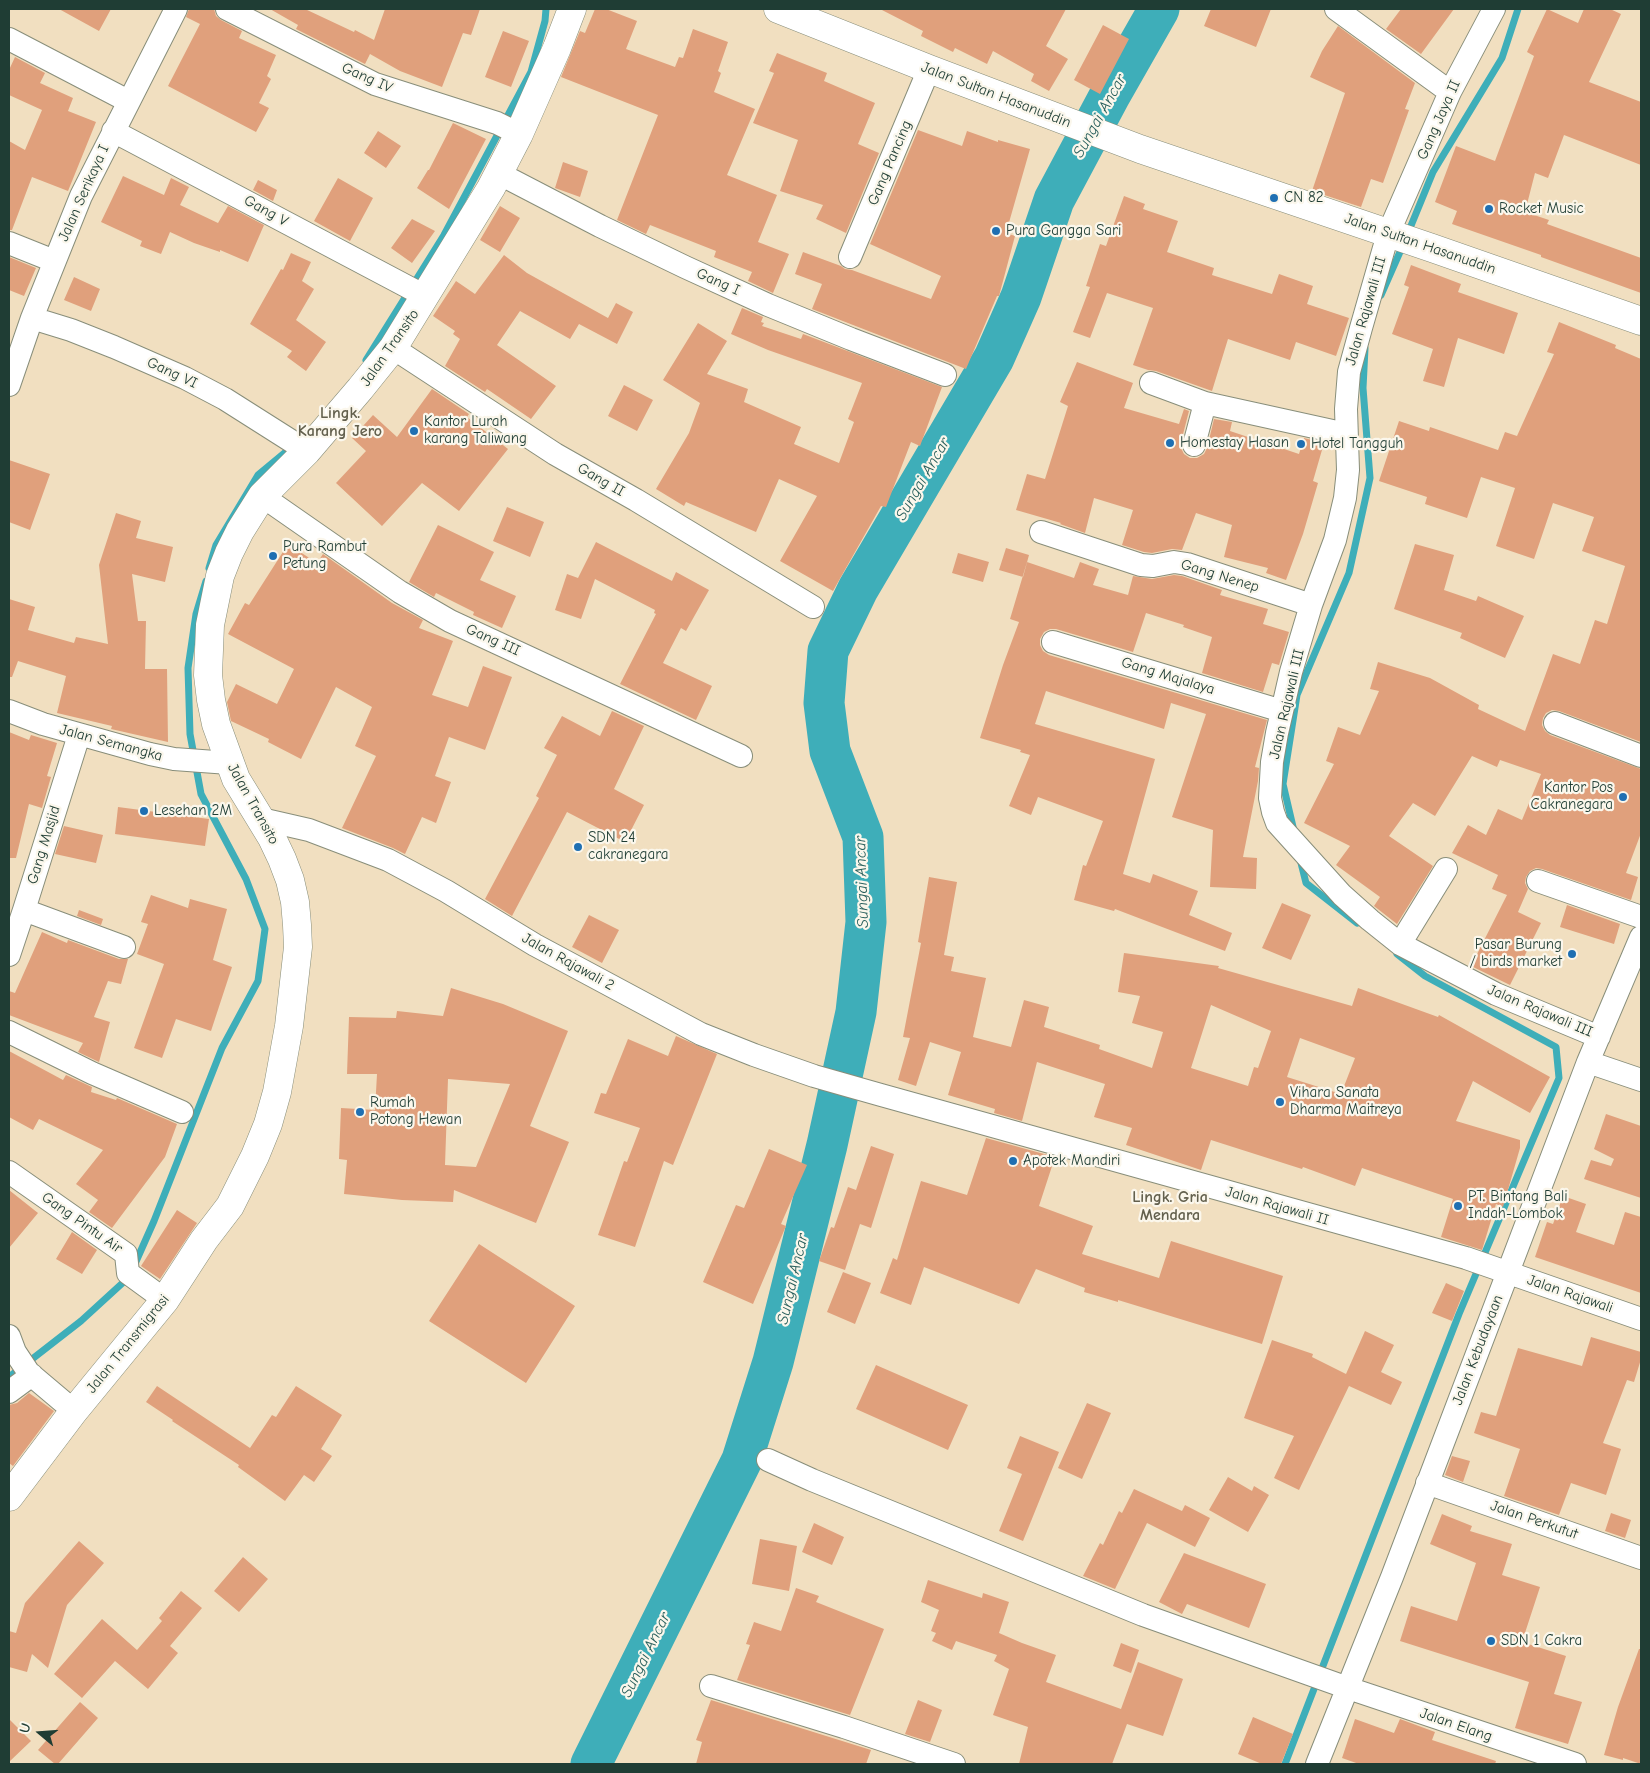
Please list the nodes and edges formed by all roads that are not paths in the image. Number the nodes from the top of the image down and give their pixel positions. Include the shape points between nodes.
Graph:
1 (176, 9) edge
2 (226, 9) edge
3 (572, 9) edge
4 (778, 9) edge
5 (1336, 9) edge
6 (1494, 9) edge
7 (9, 39) edge
8 (929, 69) junction
9 (1450, 92) junction
10 (128, 102) junction
11 (510, 130) junction
12 (113, 131) junction
13 (498, 173) junction
14 (1393, 235) junction
15 (9, 243) edge
16 (850, 257) dead end
17 (54, 261) junction
18 (415, 290) junction
19 (32, 318) junction
20 (1641, 321) edge
21 (393, 348) junction
22 (945, 375) dead end
23 (1151, 383) dead end
24 (9, 385) edge
25 (1205, 403) junction
26 (1346, 434) junction
27 (1194, 445) dead end
28 (298, 446) junction
29 (262, 496) junction
30 (1041, 532) dead end
31 (1311, 606) junction
32 (813, 607) dead end
33 (1053, 642) dead end
34 (9, 711) edge
35 (1282, 711) junction
36 (1555, 723) dead end
37 (78, 735) junction
38 (741, 756) dead end
39 (1641, 756) edge
40 (223, 763) junction
41 (261, 819) junction
42 (1446, 869) dead end
43 (1538, 881) dead end
44 (24, 910) junction
45 (1641, 917) edge
46 (1641, 937) edge
47 (1400, 944) junction
48 (124, 947) dead end
49 (9, 955) edge
50 (9, 1032) edge
51 (1599, 1037) junction
52 (1588, 1062) junction
53 (1641, 1080) edge
54 (881, 1095) joint
55 (182, 1112) dead end
56 (9, 1172) edge
57 (241, 1187) joint
58 (1503, 1271) junction
59 (165, 1300) junction
60 (1641, 1319) edge
61 (12, 1344) edge
62 (31, 1374) junction
63 (9, 1392) edge
64 (74, 1411) junction
65 (768, 1460) dead end
66 (1428, 1483) junction
67 (11, 1491) edge
68 (1641, 1558) edge
69 (712, 1686) dead end
70 (1343, 1686) junction
71 (954, 1764) edge
72 (1317, 1764) edge
73 (1575, 1764) edge

1 - 10 street, Jalan Serikaya I
2 - 11 street, Gang IV via 374,84
3 - 11 street, Jalan Transito via 557,48
4 - 8 street, Jalan Sultan Hasanuddin
5 - 9 street
6 - 9 street, Gang Jaya II
7 - 10 street
8 - 14 street, Jalan Sultan Hasanuddin via 1061,121
8 - 16 street, Gang Pancing
9 - 14 street, Gang Jaya II
10 - 12 street, Jalan Serikaya I
11 - 13 street, Jalan Transito
12 - 17 street, Jalan Serikaya I via 80,196
12 - 18 street, Gang V
13 - 18 street, Jalan Transito
13 - 22 street, Gang I via 702,275
14 - 20 street, Jalan Sultan Hasanuddin
14 - 26 street, Jalan Rajawali III via 1349,372
15 - 17 street
17 - 19 street, Jalan Serikaya I
18 - 21 street, Jalan Transito
19 - 24 street, Jalan Serikaya I
19 - 28 street, Gang VI via 97,340 185,378 225,399
21 - 28 street, Jalan Transito via 360,389
21 - 32 street, Gang II via 555,454
23 - 25 street
25 - 26 street
25 - 27 street
26 - 31 street, Jalan Rajawali III via 1348,470 1345,498 1335,540
28 - 29 street, Jalan Transito
29 - 38 street, Gang III via 400,592 450,620
29 - 40 street, Jalan Transito via 229,553 220,576 210,625 211,700
30 - 31 street, Gang Nenep via 1140,565 1186,564
31 - 35 street, Jalan Rajawali III
33 - 35 street, Gang Majalaya
34 - 37 street, Jalan Semangka
35 - 47 street, Jalan Rajawali III via 1270,798 1277,823 1342,895
36 - 39 street
37 - 40 street, Jalan Semangka via 174,759
37 - 44 street, Gang Masjid
40 - 41 street, Jalan Transito
41 - 54 street, Jalan Rajawali 2 via 309,830 388,860 535,945 701,1034 814,1076
41 - 57 street, Jalan Transito via 290,880 298,947 277,1092
42 - 47 street
43 - 45 street
44 - 48 street
44 - 49 street, Gang Masjid
46 - 51 street, Jalan Kebudayaan
47 - 51 street, Jalan Rajawali III via 1496,994
50 - 55 street
51 - 52 street, Jalan Kebudayaan
52 - 53 street
52 - 58 street, Jalan Kebudayaan
54 - 58 street, Jalan Rajawali II
56 - 59 street, Gang Pintu Air via 126,1254 131,1276
57 - 59 street, Jalan Transmigrasi
58 - 60 street, Jalan Rajawali
58 - 66 street, Jalan Kebudayaan
59 - 64 street, Jalan Transmigrasi
61 - 62 street
62 - 63 street
62 - 64 street
64 - 67 street, Jalan Transmigrasi
65 - 70 street, Jalan Elang via 1143,1615
66 - 68 street, Jalan Perkutut
66 - 70 street, Jalan Kebudayaan
69 - 71 street
70 - 72 street, Jalan Kebudayaan
70 - 73 street, Jalan Elang

